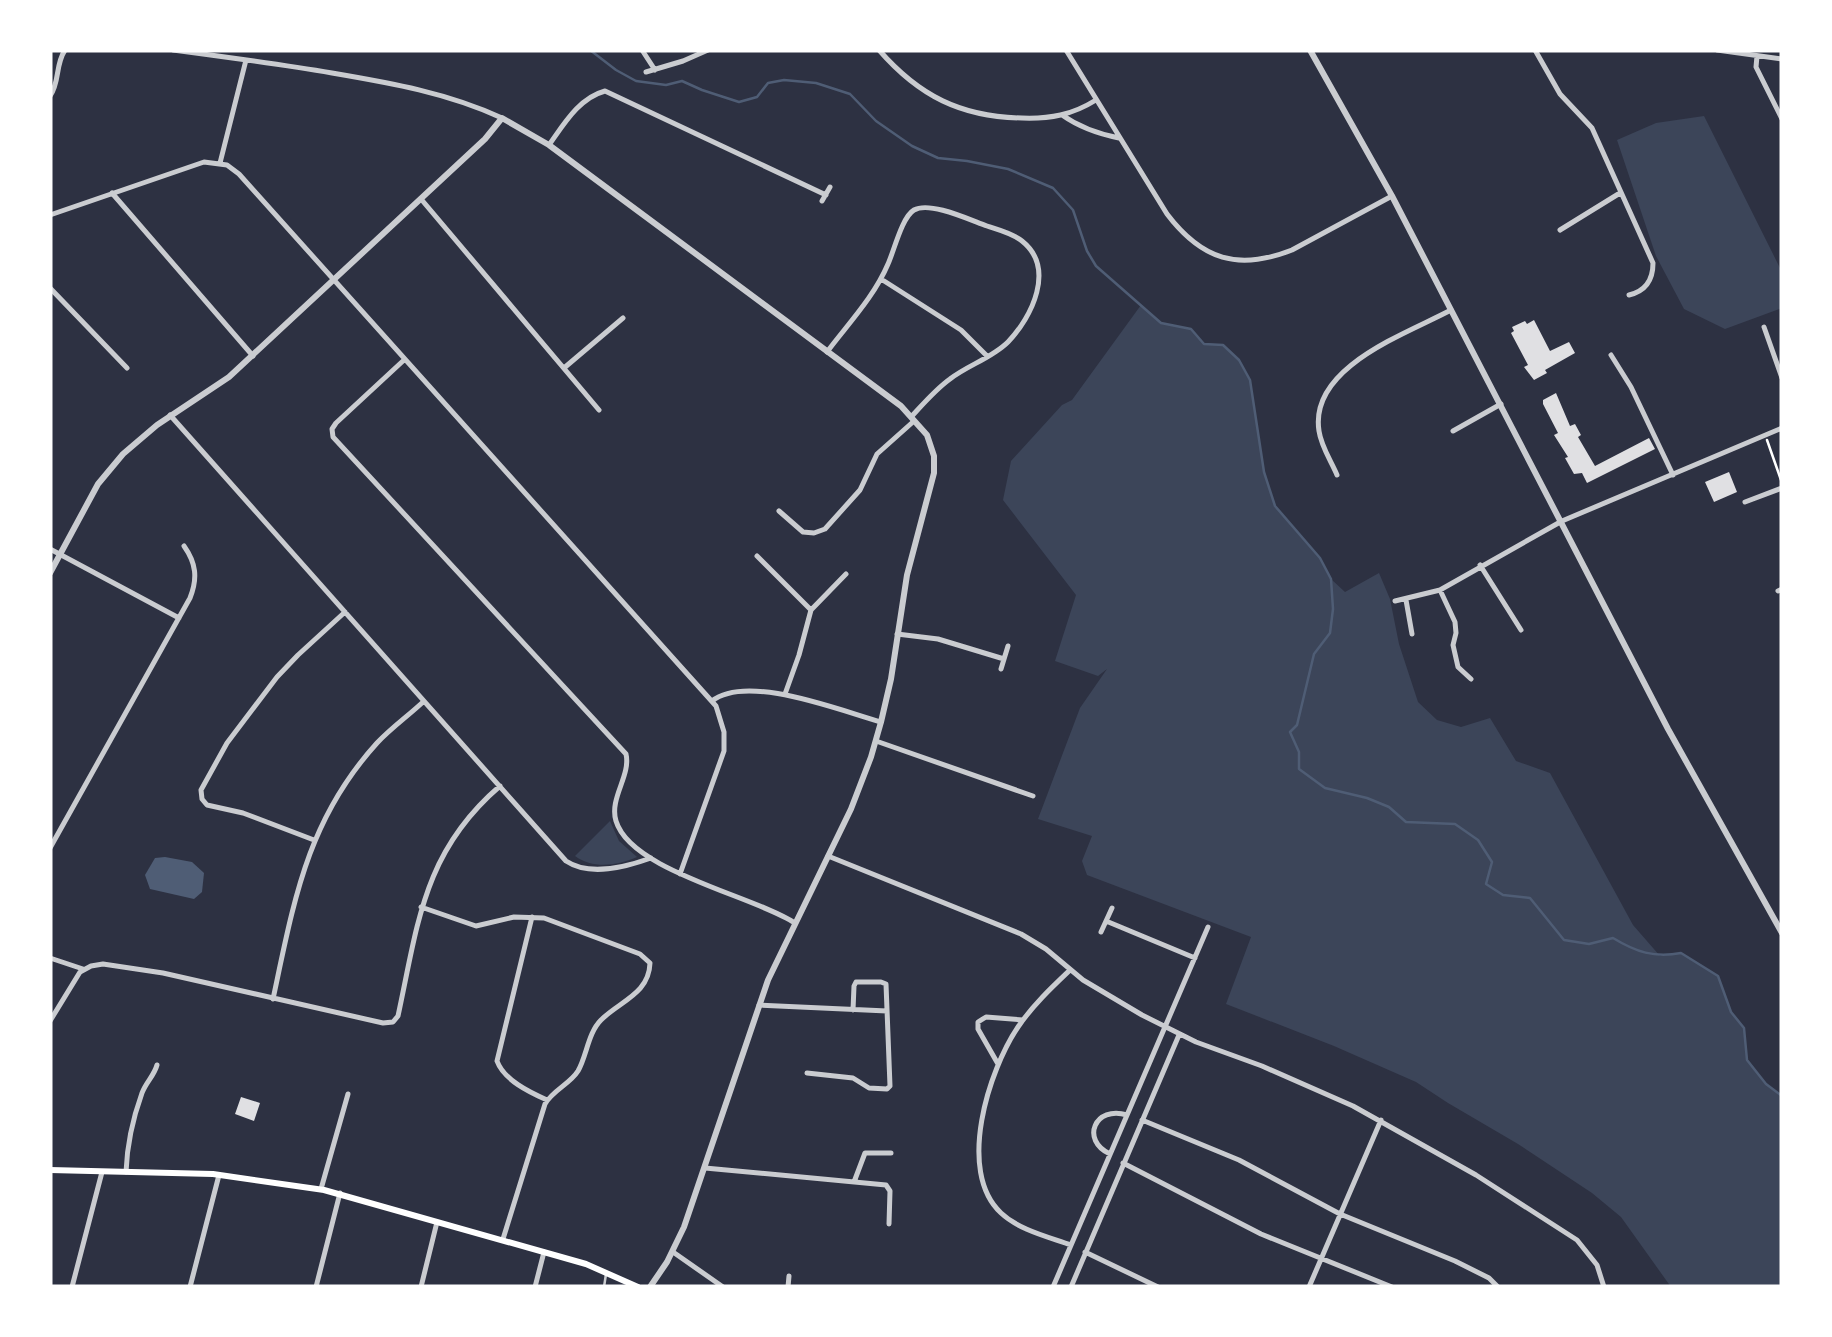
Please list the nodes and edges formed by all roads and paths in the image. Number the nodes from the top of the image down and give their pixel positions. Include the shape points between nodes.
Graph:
1 (65, 50) edge
2 (173, 50) edge
3 (642, 50) edge
4 (708, 50) edge
5 (879, 50) edge
6 (1066, 50) edge
7 (1310, 50) edge
8 (1535, 50) edge
9 (1717, 50) edge
10 (1757, 56) junction
11 (1782, 59) edge
12 (246, 60) junction
13 (655, 70) junction
14 (646, 72) dead end
15 (50, 96) edge
16 (1096, 99) junction
17 (1062, 116) junction
18 (502, 118) junction
19 (1782, 120) edge
20 (1120, 138) junction
21 (548, 145) junction
22 (220, 163) junction
23 (830, 187) dead end
24 (1620, 193) junction
25 (112, 194) junction
26 (1392, 196) junction
27 (421, 199) junction
28 (50, 215) edge
29 (1560, 230) dead end
30 (881, 279) junction
31 (334, 282) junction
32 (50, 288) edge
33 (1629, 295) dead end
34 (1451, 310) junction
35 (623, 318) dead end
36 (1764, 328) dead end
37 (827, 352) junction
38 (1611, 355) dead end
39 (254, 356) junction
40 (987, 356) junction
41 (404, 360) junction
42 (127, 368) dead end
43 (564, 368) junction
44 (1782, 378) edge
45 (1500, 404) junction
46 (599, 410) dead end
47 (170, 415) junction
48 (914, 418) junction
49 (1782, 428) edge
50 (1452, 431) dead end
51 (1765, 436) junction
52 (1337, 475) dead end
53 (1673, 475) junction
54 (1782, 485) edge
55 (1745, 502) dead end
56 (778, 511) dead end
57 (1562, 521) junction
58 (184, 546) dead end
59 (50, 549) edge
60 (60, 554) junction
61 (757, 556) dead end
62 (1480, 565) junction
63 (50, 574) edge
64 (846, 574) dead end
65 (1440, 590) junction
66 (1406, 600) junction
67 (1395, 601) dead end
68 (811, 610) junction
69 (345, 612) junction
70 (179, 618) junction
71 (1522, 630) dead end
72 (897, 634) junction
73 (1412, 634) dead end
74 (1008, 646) dead end
75 (1004, 659) junction
76 (1001, 669) dead end
77 (1471, 679) dead end
78 (785, 694) junction
79 (712, 700) junction
80 (424, 701) junction
81 (882, 722) junction
82 (876, 740) junction
83 (500, 786) junction
84 (1033, 796) dead end
85 (314, 840) junction
86 (50, 848) edge
87 (828, 856) junction
88 (651, 858) junction
89 (680, 874) junction
90 (421, 907) junction
91 (1112, 908) dead end
92 (532, 916) junction
93 (1106, 921) junction
94 (795, 922) junction
95 (1208, 927) dead end
96 (1101, 932) dead end
97 (1782, 934) edge
98 (50, 958) edge
99 (1195, 958) junction
100 (84, 969) junction
101 (1070, 970) junction
102 (273, 999) junction
103 (759, 1004) junction
104 (852, 1010) junction
105 (888, 1011) junction
106 (1023, 1020) junction
107 (50, 1021) edge
108 (1166, 1026) junction
109 (1179, 1034) junction
110 (998, 1064) junction
111 (166, 1070) dead end
112 (806, 1072) dead end
113 (348, 1094) dead end
114 (547, 1100) junction
115 (1131, 1105) junction
116 (1146, 1111) junction
117 (1127, 1115) junction
118 (1142, 1120) junction
119 (1381, 1120) junction
120 (891, 1153) dead end
121 (1109, 1157) junction
122 (1122, 1165) junction
123 (705, 1168) junction
124 (50, 1170) edge
125 (102, 1172) junction
126 (126, 1172) junction
127 (219, 1175) junction
128 (854, 1182) junction
129 (321, 1190) junction
130 (340, 1193) junction
131 (1340, 1214) junction
132 (438, 1221) junction
133 (889, 1224) dead end
134 (1076, 1234) junction
135 (503, 1240) junction
136 (1090, 1240) junction
137 (1071, 1246) junction
138 (544, 1252) junction
139 (673, 1252) junction
140 (1085, 1252) junction
141 (1066, 1257) junction
142 (1321, 1258) junction
143 (1081, 1263) junction
144 (606, 1271) junction
145 (789, 1276) dead end
146 (72, 1287) edge
147 (190, 1287) edge
148 (316, 1287) edge
149 (421, 1287) edge
150 (536, 1287) edge
151 (604, 1287) edge
152 (638, 1287) edge
153 (650, 1287) edge
154 (723, 1287) edge
155 (788, 1287) edge
156 (1053, 1287) edge
157 (1071, 1287) edge
158 (1158, 1287) edge
159 (1309, 1287) edge
160 (1392, 1287) edge
161 (1498, 1287) edge
162 (1604, 1287) edge

1 - 15 street
2 - 12 street
3 - 13 street
4 - 13 street
5 - 17 street via 913,82 960,110
6 - 16 street
7 - 26 street
8 - 24 street via 1560,94 1592,128
9 - 10 street
10 - 11 street
10 - 19 street
12 - 18 street via 429,91
12 - 22 street
13 - 14 street
16 - 17 street
16 - 20 street
17 - 20 street
18 - 21 street
18 - 27 street
20 - 26 street via 1184,235 1232,260 1292,250
21 - 23 street via 585,101 609,92 824,198
21 - 37 street
22 - 25 street via 204,162
22 - 31 street via 239,174
24 - 29 street
24 - 33 street via 1653,263 1653,278
25 - 28 street
25 - 39 street
26 - 34 street
27 - 31 street
27 - 43 street
30 - 37 street
30 - 40 street via 962,330
30 - 40 street via 908,216 918,208 1024,242 1039,271 1036,301 1007,342
31 - 39 street
31 - 41 street
32 - 42 street
34 - 45 street
34 - 52 street via 1362,357 1333,382 1319,428
35 - 43 street
36 - 44 street
37 - 48 street
38 - 53 street
39 - 47 street
40 - 48 street via 948,380
41 - 79 street
41 - 88 street via 336,423 333,437 626,754 616,820
43 - 46 street
45 - 50 street
45 - 57 street
47 - 60 street via 104,475
47 - 69 street
48 - 56 street via 878,454 860,490 825,528 803,532
48 - 72 street via 932,444 934,472
49 - 51 street
51 - 53 street
51 - 54 path
53 - 57 street
54 - 55 street
57 - 62 street
57 - 97 street
58 - 70 street via 195,584
59 - 60 street
60 - 63 street
60 - 70 street
61 - 68 street
62 - 65 street
62 - 71 street
64 - 68 street
65 - 66 street
65 - 77 street via 1456,622 1458,667
66 - 67 street
66 - 73 street
68 - 78 street
69 - 80 street
69 - 85 street via 276,678 201,790 207,805
70 - 86 street
72 - 75 street via 938,638
72 - 81 street
74 - 75 street
75 - 76 street
78 - 79 street via 730,692
78 - 81 street
79 - 89 street via 724,751
80 - 83 street
80 - 85 street via 375,746 330,806
81 - 82 street
82 - 84 street
82 - 87 street
83 - 88 street via 574,866 591,870
83 - 90 street via 450,842
85 - 102 street
87 - 94 street
87 - 101 street via 1021,934
88 - 89 street
89 - 94 street
90 - 92 street via 476,926
90 - 102 street via 393,1022
91 - 93 street
92 - 114 street via 496,1061 519,1085
92 - 114 street via 644,956 650,965 640,990 600,1021 577,1072
93 - 96 street
93 - 99 street
94 - 103 street
95 - 99 street
98 - 100 street
99 - 108 street
100 - 102 street via 123,966
100 - 107 street
101 - 106 street
101 - 108 street
103 - 104 street
103 - 123 street
104 - 105 street
104 - 105 street via 860,981 886,984
105 - 112 street via 888,1088
106 - 110 street
106 - 110 street via 978,1022
108 - 109 street
108 - 115 street
109 - 116 street
109 - 119 street
110 - 137 street via 982,1122 984,1188 1010,1220
111 - 126 street via 157,1067 142,1091
113 - 129 street
114 - 135 street
115 - 116 street
115 - 117 street
116 - 118 street
117 - 121 street
117 - 121 street via 1110,1113 1096,1124 1097,1145
118 - 122 street
118 - 131 street via 1239,1160
119 - 131 street
119 - 162 street via 1570,1235 1593,1258
120 - 128 street via 865,1153
121 - 122 street
121 - 134 street
122 - 136 street
122 - 142 street
123 - 128 street
123 - 139 street
124 - 125 main road
125 - 126 main road
125 - 146 street
126 - 127 main road
127 - 129 main road
127 - 147 street
128 - 133 street via 888,1186
129 - 130 main road
130 - 132 main road
130 - 148 street
131 - 142 street
131 - 161 street via 1446,1256
132 - 135 main road
132 - 149 street
134 - 136 street
134 - 137 street
135 - 138 main road
136 - 140 street
137 - 141 street
138 - 144 main road
138 - 150 street
139 - 153 street
139 - 154 street
140 - 143 street
140 - 158 street
141 - 143 street
141 - 156 street
142 - 159 street
142 - 160 street
143 - 157 street
144 - 151 lane
144 - 152 main road
145 - 155 street

